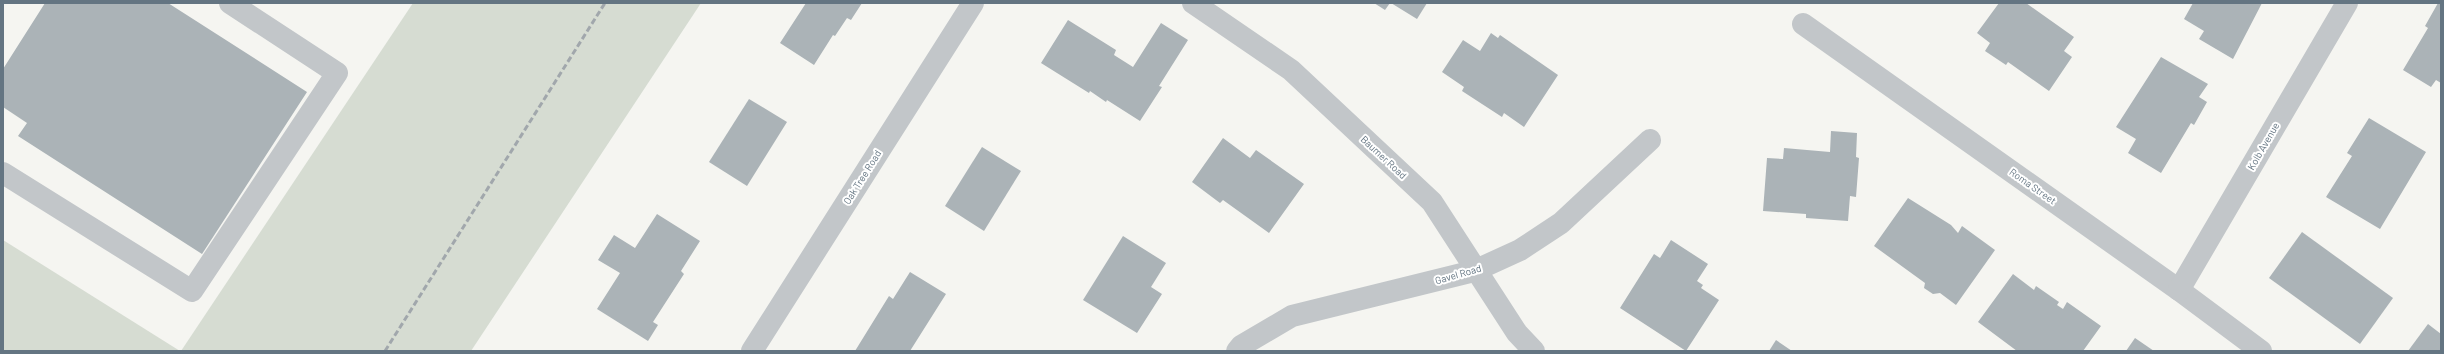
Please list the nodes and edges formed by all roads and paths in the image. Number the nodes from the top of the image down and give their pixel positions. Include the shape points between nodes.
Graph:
1 (230, 3) edge
2 (973, 3) edge
3 (1193, 3) edge
4 (2347, 3) edge
5 (1803, 24) dead end
6 (1650, 140) dead end
7 (3, 174) edge
8 (1474, 271) junction
9 (2179, 290) junction
10 (752, 351) edge
11 (1237, 351) edge
12 (1534, 351) edge
13 (2261, 351) edge

1 - 7 street via 337,73 192,291
2 - 10 street, Oak Tree Road
3 - 8 street, Baumer Road via 1291,70 1432,202
4 - 9 street, Kolb Avenue
5 - 9 street, Roma Street
6 - 8 street, Gavel Road via 1561,223 1520,250
8 - 11 street, Gavel Road via 1292,316 1241,346
8 - 12 street, Baumer Road via 1517,333
9 - 13 street, Roma Street

